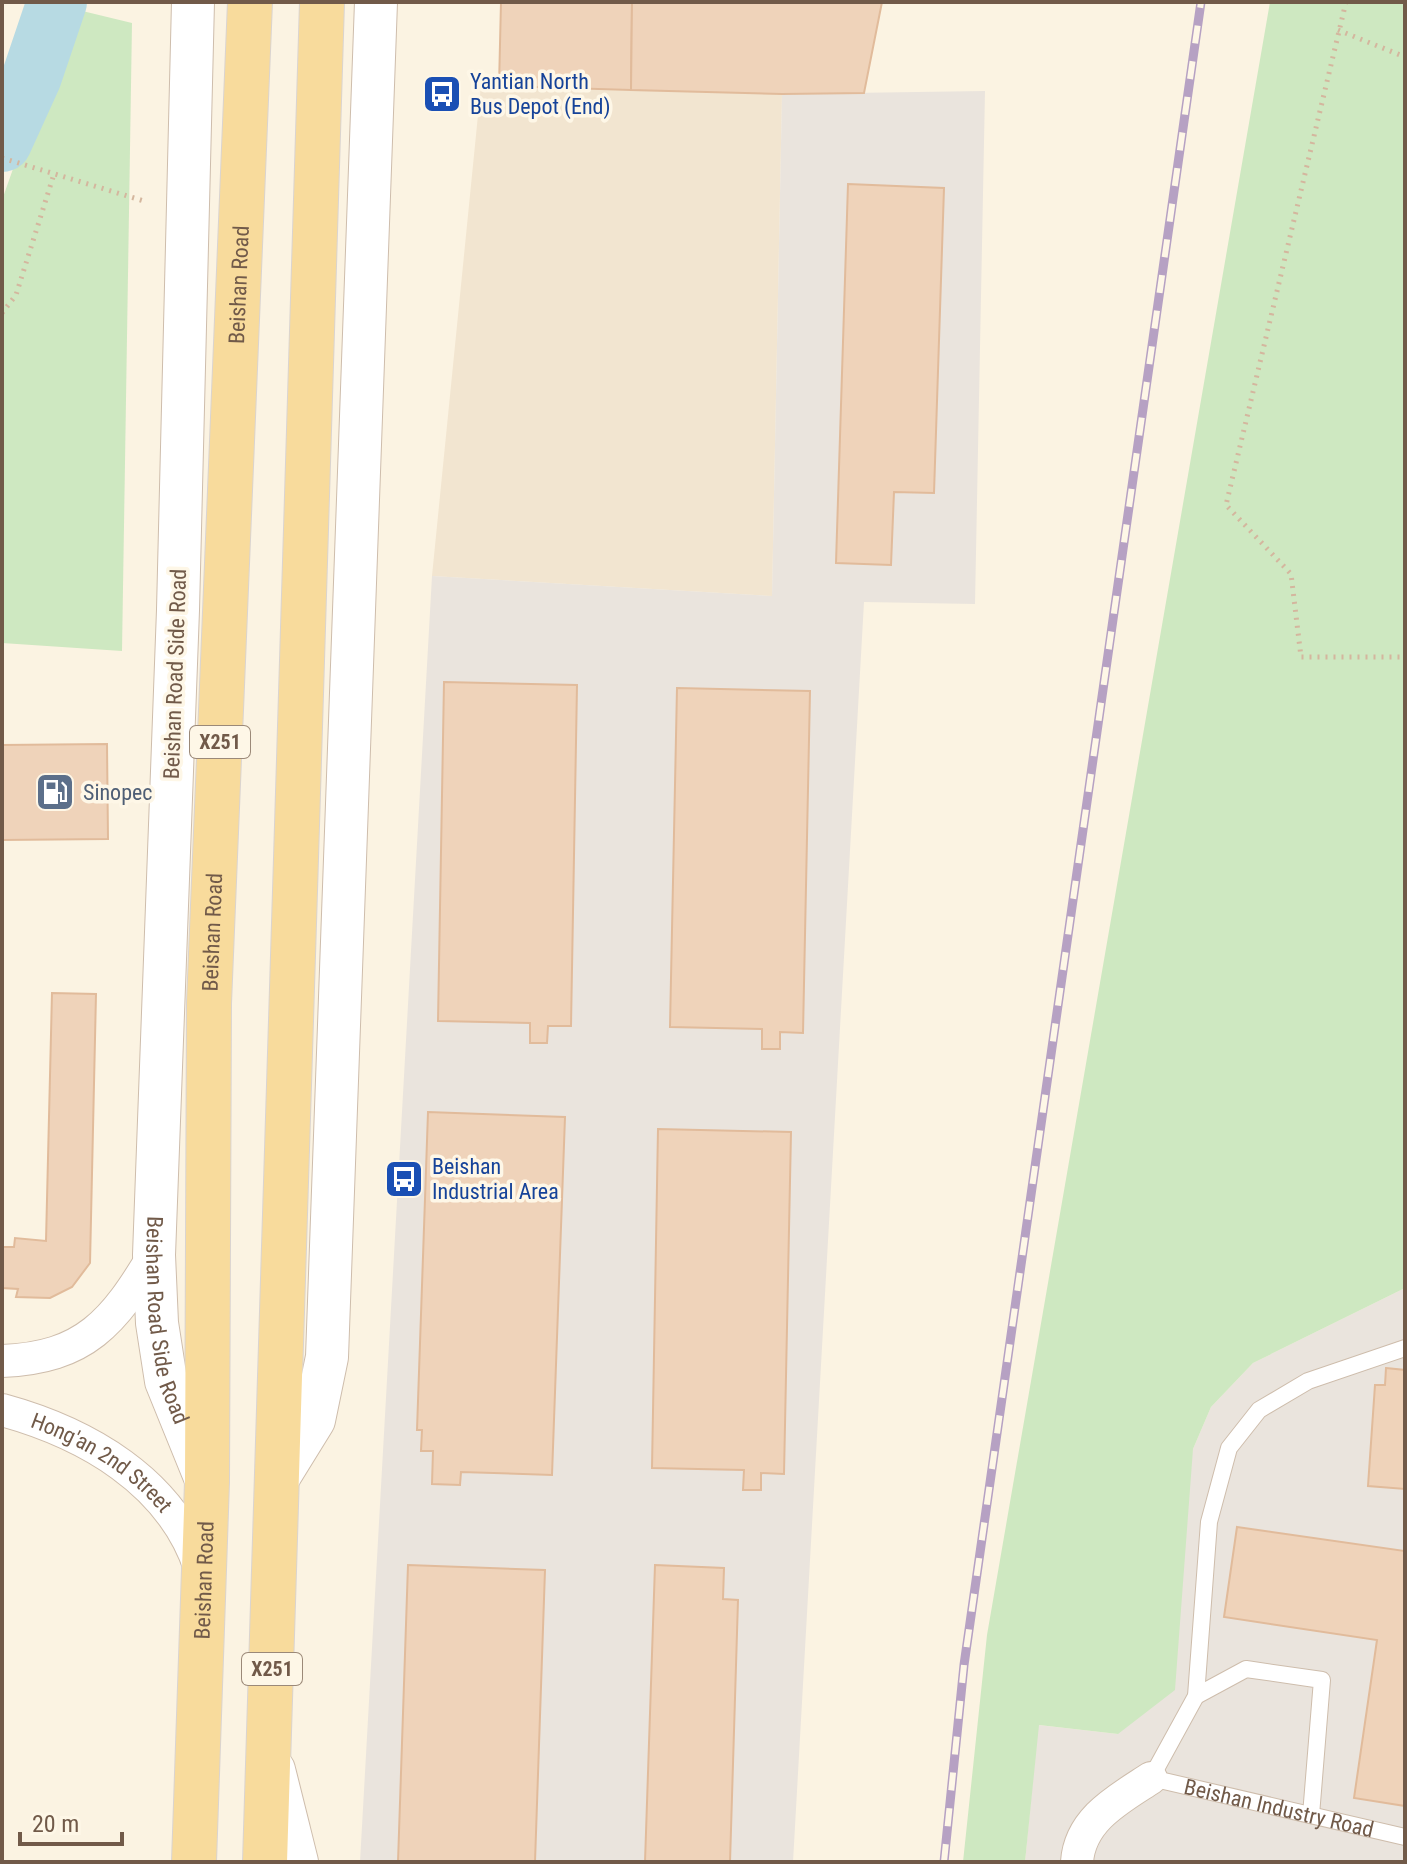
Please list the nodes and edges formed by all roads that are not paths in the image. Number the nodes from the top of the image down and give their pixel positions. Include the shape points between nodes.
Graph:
1 (193, 2) edge
2 (322, 2) edge
3 (376, 2) edge
4 (249, 9) edge
5 (154, 1255) junction
6 (1405, 1348) edge
7 (2, 1361) edge
8 (2, 1410) edge
9 (280, 1475) junction
10 (207, 1482) junction
11 (204, 1580) junction
12 (1196, 1696) junction
13 (269, 1749) junction
14 (1151, 1778) junction
15 (1311, 1815) junction
16 (1405, 1837) edge
17 (194, 1862) edge
18 (265, 1862) edge
19 (297, 1862) edge
20 (1077, 1862) edge

1 - 5 street, Beishan Road Side Road
2 - 9 main road, X251
3 - 9 street via 327,1357 314,1420
4 - 10 main road, Beishan Road / X251 via 209,1003
5 - 7 street via 125,1305 100,1328 60,1351 33,1360
5 - 10 street, Beishan Road Side Road via 166,1381
6 - 12 lane, Beishan Industry Road via 1308,1381 1259,1410 1229,1448 1209,1522
8 - 11 street, Hong'an 2nd Street via 59,1428 129,1469 166,1505 190,1539
9 - 13 main road, X251
10 - 11 main road, Beishan Road / X251
11 - 17 main road, Beishan Road / X251
12 - 14 lane, Beishan Industry Road
12 - 15 lane via 1246,1669 1322,1680
13 - 18 main road, X251
13 - 19 street
14 - 15 lane, Beishan Industry Road
14 - 20 street, Beishan Industry Road via 1099,1812
15 - 16 lane, Beishan Industry Road

